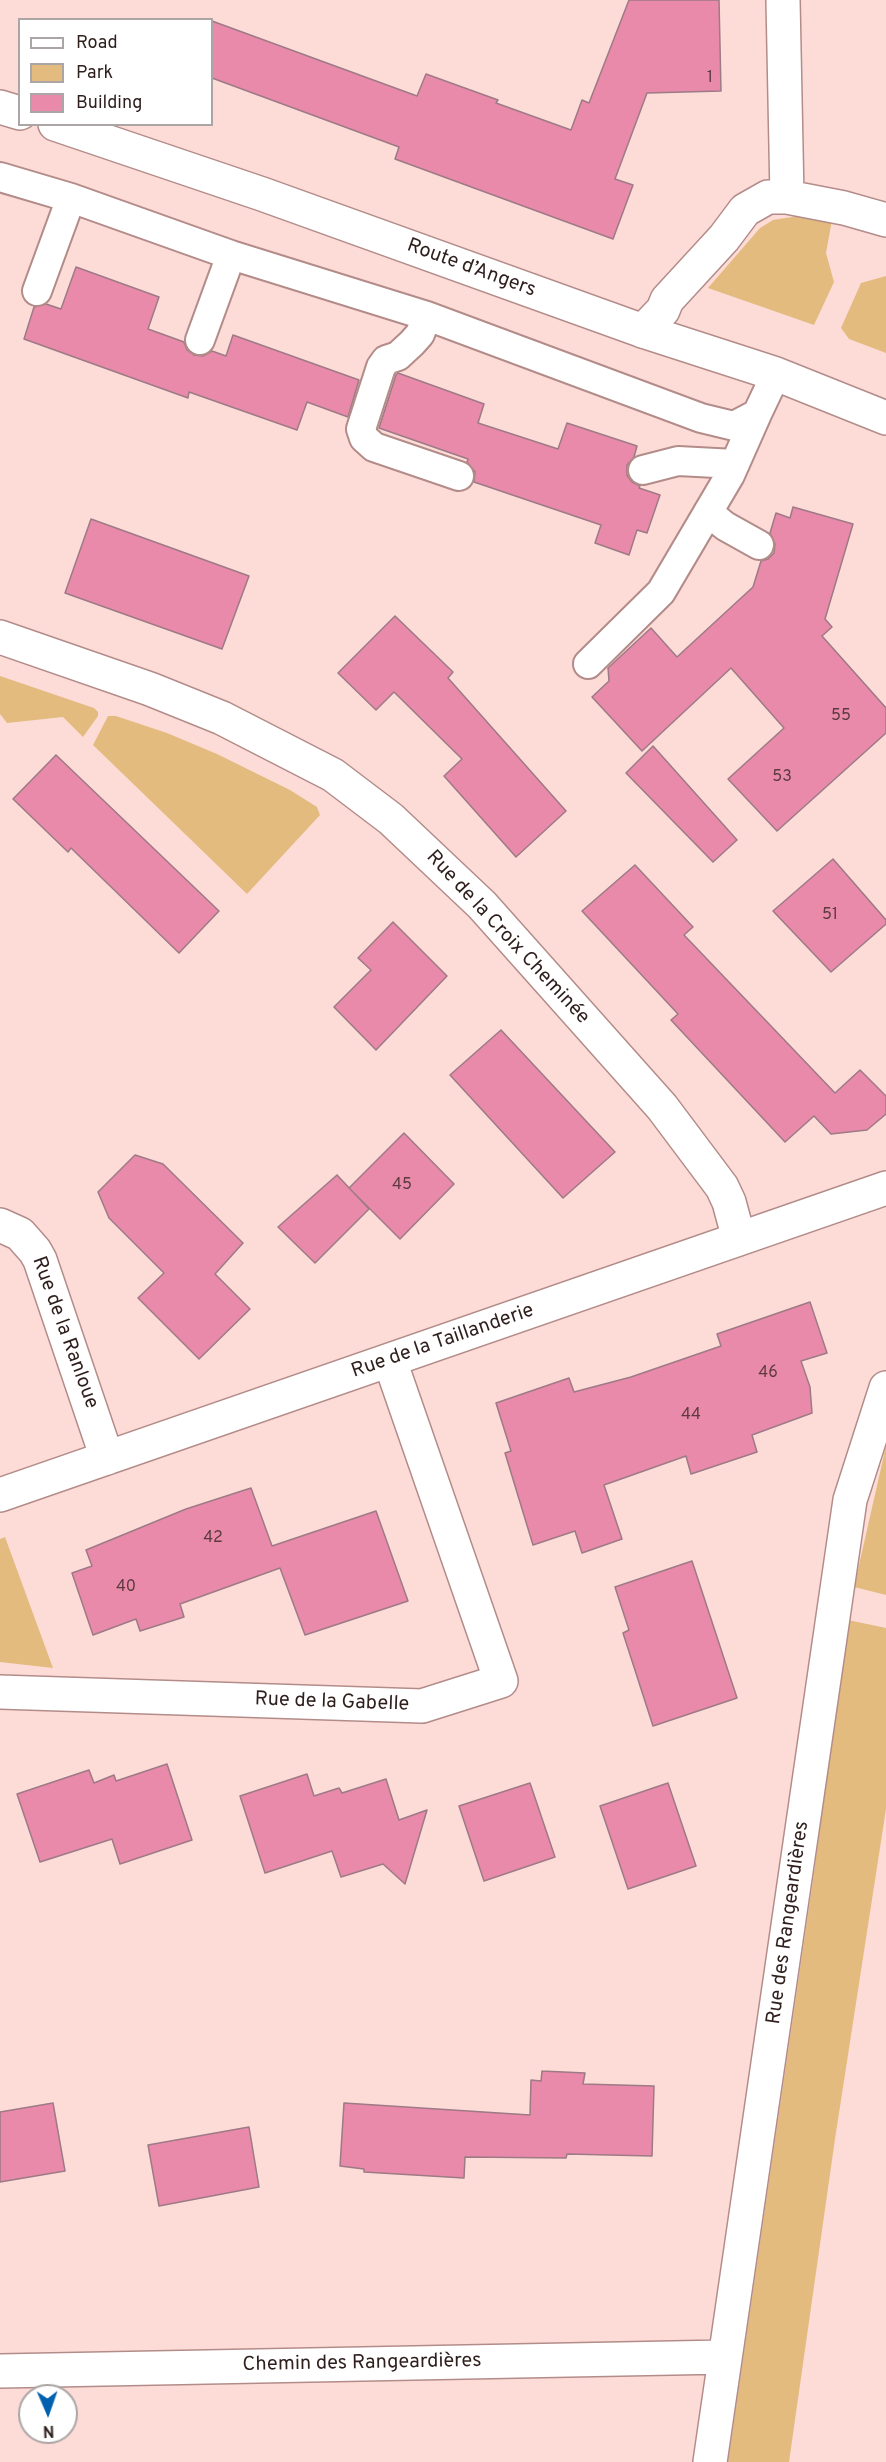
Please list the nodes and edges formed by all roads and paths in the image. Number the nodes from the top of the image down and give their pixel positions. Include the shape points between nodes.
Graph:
1 (783, 0) edge
2 (0, 107) edge
3 (18, 112) edge
4 (61, 126) edge
5 (0, 177) edge
6 (787, 197) junction
7 (72, 198) junction
8 (886, 220) edge
9 (231, 255) junction
10 (37, 291) dead end
11 (427, 315) junction
12 (643, 331) junction
13 (200, 339) dead end
14 (776, 374) junction
15 (757, 414) junction
16 (886, 418) edge
17 (735, 464) junction
18 (643, 470) dead end
19 (459, 476) dead end
20 (708, 512) junction
21 (759, 545) dead end
22 (0, 638) edge
23 (588, 664) dead end
24 (886, 1188) edge
25 (0, 1225) edge
26 (739, 1239) junction
27 (390, 1360) junction
28 (886, 1388) edge
29 (107, 1458) junction
30 (0, 1495) edge
31 (0, 1692) edge
32 (724, 2357) junction
33 (0, 2371) edge
34 (710, 2462) edge

1 - 6 street
2 - 3 street
4 - 12 street, Route d’Angers
5 - 7 lane
6 - 8 street
6 - 12 street via 768,197 745,210
7 - 9 lane
7 - 10 lane
9 - 11 lane
9 - 13 lane
11 - 15 lane via 701,418 734,426
11 - 19 lane via 420,334 381,367 362,429 364,438 374,447
12 - 14 street, Route d’Angers
14 - 15 lane
14 - 16 street, Route d’Angers
15 - 17 lane
17 - 18 lane via 678,461
17 - 20 lane
20 - 21 lane
20 - 23 lane via 660,592
22 - 26 street, Rue de la Croix Cheminée via 222,718 333,775 391,819 482,905 662,1107 722,1186
24 - 26 street, Rue de la Taillanderie
25 - 29 street, Rue de la Ranloue via 20,1234 40,1260
26 - 27 street, Rue de la Taillanderie
27 - 29 street, Rue de la Taillanderie
27 - 31 street, Rue de la Gabelle via 501,1681 422,1706
28 - 32 street, Rue des Rangeardières via 850,1500
29 - 30 street, Rue de la Taillanderie
32 - 33 street, Chemin des Rangeardières
32 - 34 street, Rue des Rangeardières

